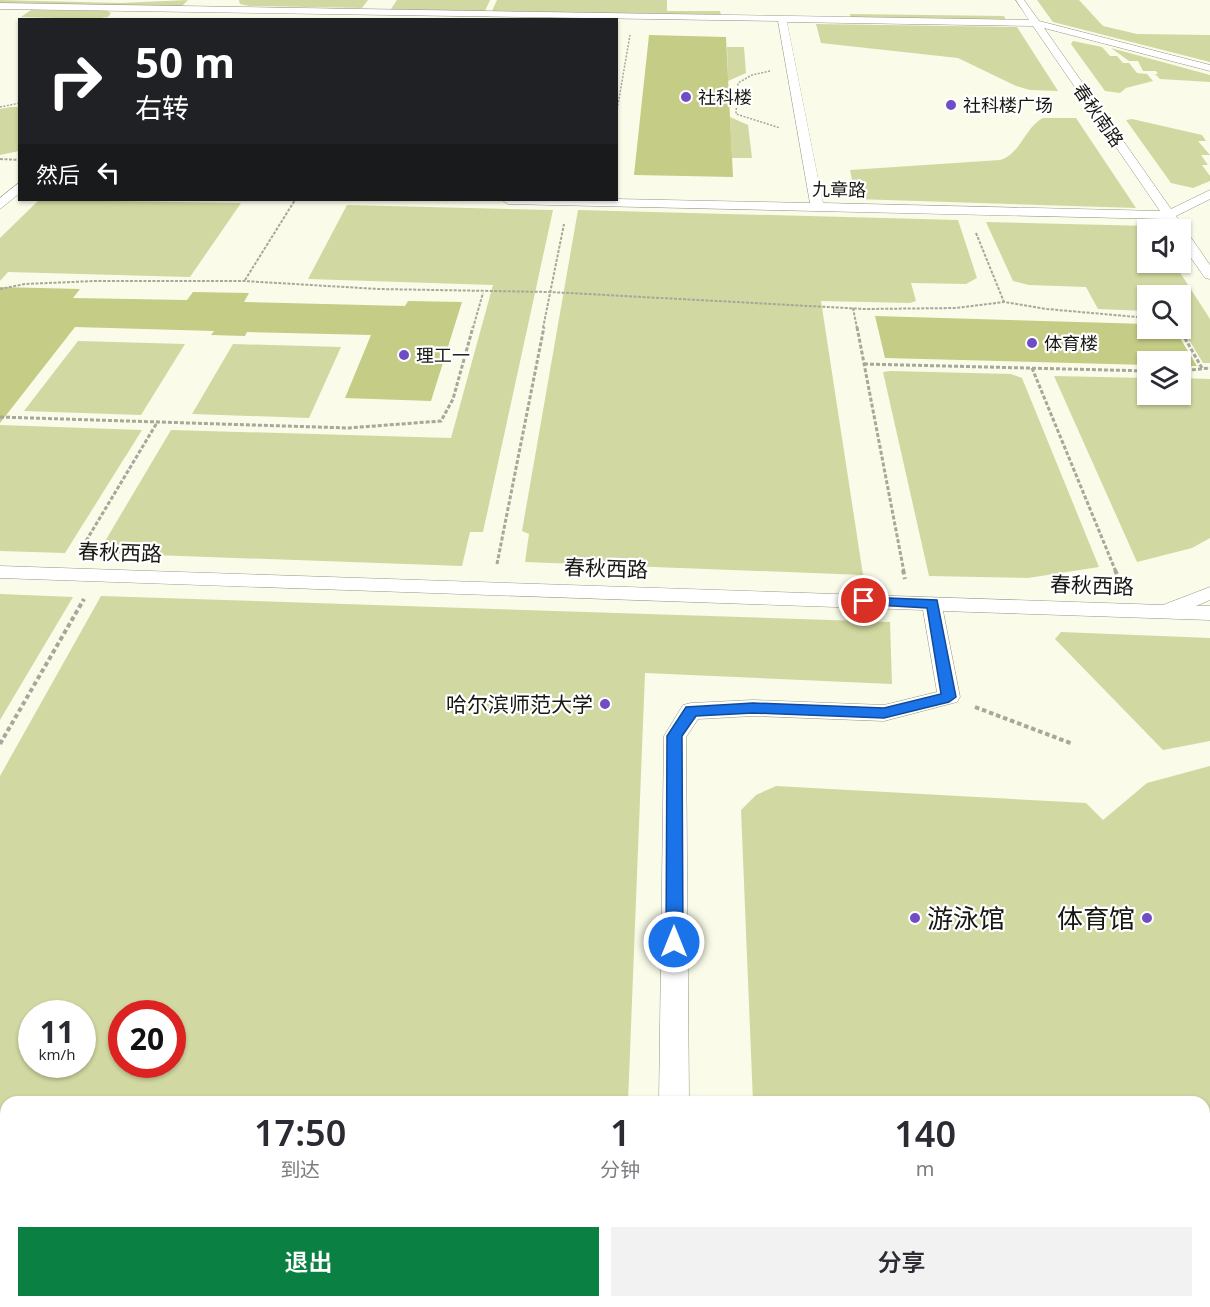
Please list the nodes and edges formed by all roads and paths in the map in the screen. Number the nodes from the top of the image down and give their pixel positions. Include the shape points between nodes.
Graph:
1 (215, 0) edge
2 (1020, 0) edge
3 (0, 6) edge
4 (205, 10) junction
5 (633, 17) junction
6 (197, 18) edge
7 (782, 19) junction
8 (1036, 23) junction
9 (791, 66) junction
10 (1210, 68) edge
11 (618, 96) edge
12 (18, 103) edge
13 (0, 107) edge
14 (803, 134) junction
15 (0, 159) edge
16 (18, 160) edge
17 (18, 187) edge
18 (0, 188) edge
19 (18, 188) edge
20 (1210, 194) edge
21 (295, 201) edge
22 (568, 201) edge
23 (0, 205) edge
24 (817, 207) junction
25 (966, 210) junction
26 (1169, 215) junction
27 (1172, 219) edge
28 (1191, 247) edge
29 (1210, 275) edge
30 (244, 281) junction
31 (0, 289) edge
32 (550, 292) junction
33 (483, 293) junction
34 (1004, 302) junction
35 (853, 308) junction
36 (1137, 317) edge
37 (1185, 339) edge
38 (864, 364) junction
39 (1032, 368) junction
40 (1202, 368) junction
41 (1210, 368) edge
42 (1137, 370) edge
43 (1191, 372) edge
44 (0, 417) edge
45 (159, 420) junction
46 (0, 572) edge
47 (66, 574) junction
48 (98, 575) junction
49 (492, 589) junction
50 (1210, 593) edge
51 (921, 603) junction
52 (1132, 610) junction
53 (1163, 611) junction
54 (1210, 613) edge
55 (949, 697) junction
56 (0, 744) edge
57 (1073, 744) dead end
58 (674, 1096) edge

1 - 4 lane
2 - 8 lane, 春秋南路
3 - 4 lane
4 - 5 lane
4 - 6 lane
5 - 7 lane
5 - 11 path
7 - 8 lane
7 - 9 lane
8 - 10 lane
8 - 26 lane, 春秋南路
9 - 14 lane
9 - 14 path via 752,75 738,83 736,114 752,122
12 - 13 path
14 - 24 lane
15 - 16 path
17 - 18 lane
19 - 23 lane
20 - 26 lane
21 - 30 path
22 - 24 lane, 九章路
22 - 32 path
24 - 25 lane, 九章路
25 - 26 lane, 九章路
25 - 34 path
26 - 27 lane, 春秋南路
28 - 29 lane, 春秋南路
30 - 31 path via 83,282
30 - 33 path
32 - 33 path
32 - 35 path
32 - 49 path
33 - 45 path via 453,399 441,421 348,428
34 - 35 path via 956,308
34 - 36 path
35 - 38 path
37 - 40 path
38 - 39 path
38 - 51 path
39 - 42 path
39 - 52 path
40 - 41 path
40 - 43 path
44 - 45 path
45 - 47 path
46 - 47 lane, 春秋西路
47 - 48 lane, 春秋西路
48 - 49 lane, 春秋西路
48 - 56 path
49 - 51 lane, 春秋西路
50 - 53 lane
51 - 52 lane, 春秋西路
51 - 55 lane
52 - 53 lane, 春秋西路
53 - 54 lane, 春秋西路
55 - 57 path
55 - 58 lane via 884,713 753,708 691,711 675,736

